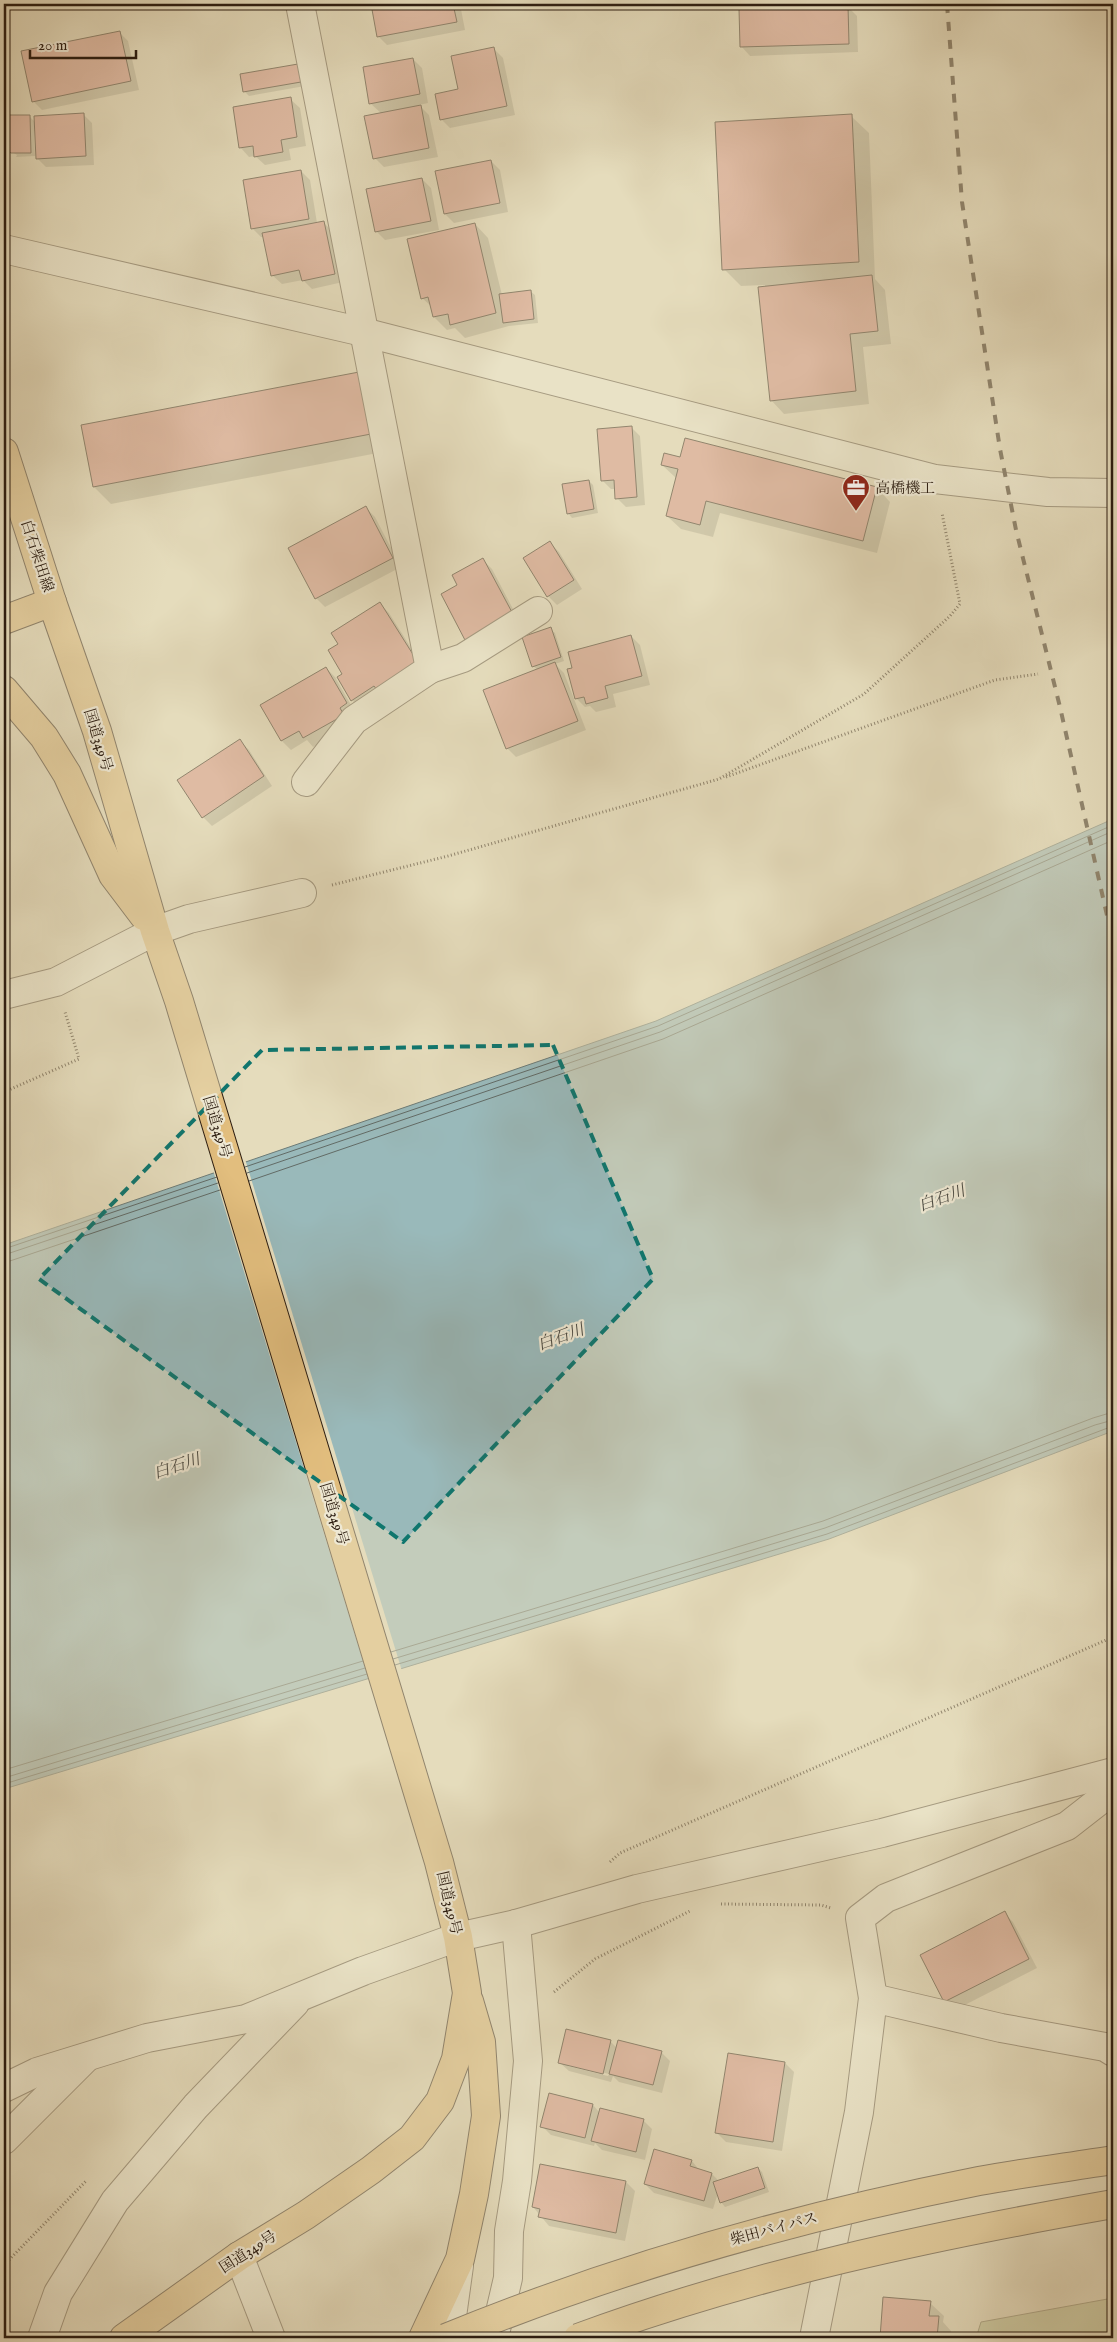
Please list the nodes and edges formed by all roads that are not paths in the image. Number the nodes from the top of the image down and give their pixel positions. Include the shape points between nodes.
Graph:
1 (300, 4) edge
2 (4, 249) edge
3 (363, 332) junction
4 (4, 452) edge
5 (1113, 492) edge
6 (52, 602) junction
7 (538, 611) dead end
8 (4, 620) edge
9 (430, 669) junction
10 (8, 703) edge
11 (306, 782) dead end
12 (302, 893) road end
13 (155, 932) junction
14 (4, 994) edge
15 (1113, 1774) edge
16 (516, 1924) junction
17 (458, 1938) junction
18 (467, 1993) junction
19 (303, 1995) junction
20 (874, 1998) junction
21 (1113, 2052) edge
22 (88, 2056) junction
23 (4, 2088) edge
24 (4, 2140) edge
25 (1113, 2160) edge
26 (1113, 2204) edge
27 (239, 2256) junction
28 (460, 2259) junction
29 (42, 2338) edge
30 (124, 2338) edge
31 (271, 2338) edge
32 (423, 2338) edge
33 (448, 2338) edge
34 (494, 2338) edge
35 (578, 2338) edge
36 (814, 2338) edge

1 - 3 street
2 - 3 street
3 - 5 street via 935,479 1048,492
3 - 9 street
4 - 6 main road, 白石柴田線
6 - 8 main road
6 - 13 main road, 国道349号 via 97,731
7 - 9 street via 463,658
9 - 11 street via 354,720
10 - 13 main road via 44,737 68,774 113,875
12 - 13 street via 190,919
13 - 14 street via 56,982
13 - 17 main road, 国道349号 via 179,1001 439,1862
15 - 16 street via 882,1833 698,1887 600,1899
15 - 20 street via 1100,1801 1066,1826 886,1898 860,1918
16 - 17 street
16 - 34 street via 528,2061 509,2231 508,2278
17 - 18 main road, 国道349号
17 - 19 street via 363,1970
18 - 27 main road, 国道349号 via 456,2059 440,2101 412,2138 306,2215
18 - 28 main road via 481,2042 486,2116
19 - 22 street via 246,2018 147,2038
19 - 29 street via 196,2106 115,2201 58,2294
20 - 21 street via 1001,2028 1105,2046
20 - 36 street via 859,2112
22 - 23 street via 36,2072
22 - 24 street
25 - 33 main road, 柴田バイパス, bridge via 980,2181 865,2205 732,2240 590,2284
26 - 35 main road, bridge via 888,2247 755,2280
27 - 30 main road, 国道349号
27 - 31 street
28 - 32 main road
28 - 33 street

